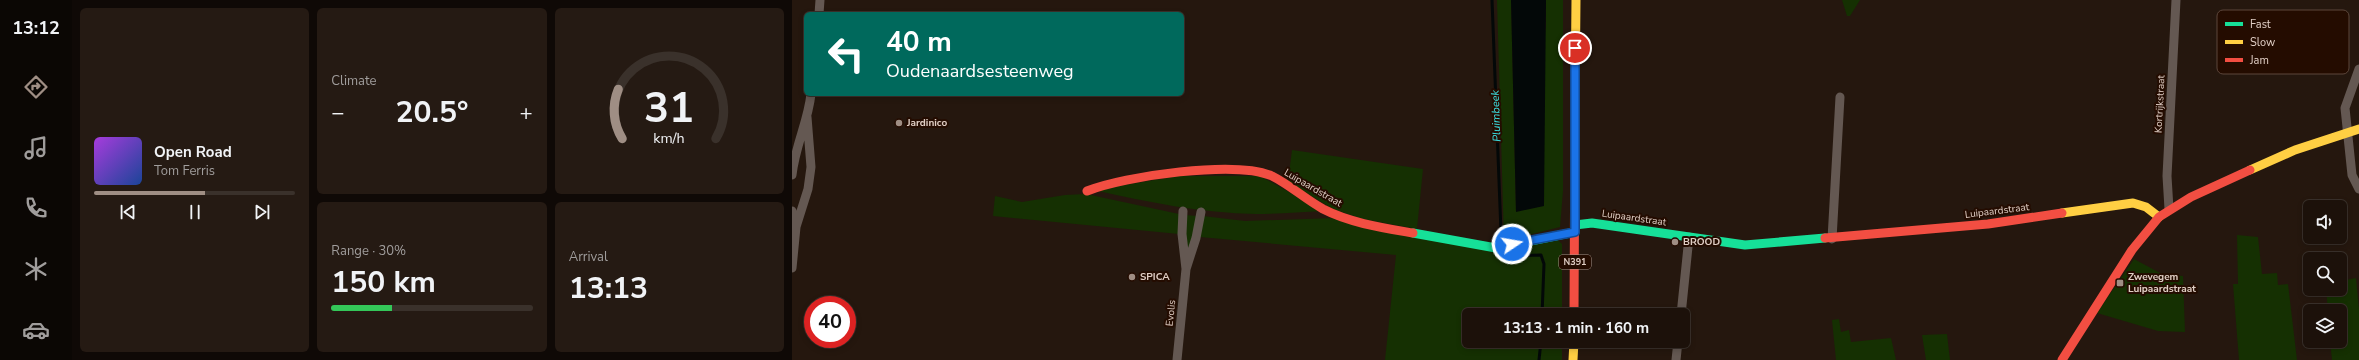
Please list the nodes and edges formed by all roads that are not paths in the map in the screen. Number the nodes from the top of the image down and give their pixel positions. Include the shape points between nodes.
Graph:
1 (820, 0) edge
2 (1576, 0) edge
3 (2176, 0) edge
4 (819, 12) edge
5 (2359, 69) edge
6 (811, 96) edge
7 (1840, 97) dead end
8 (807, 117) junction
9 (2359, 129) edge
10 (2348, 131) junction
11 (792, 175) edge
12 (2359, 189) edge
13 (1087, 191) dead end
14 (2168, 209) junction
15 (792, 211) edge
16 (1183, 211) dead end
17 (1201, 212) dead end
18 (2159, 217) junction
19 (796, 227) junction
20 (1575, 228) junction
21 (1689, 236) junction
22 (1832, 239) junction
23 (792, 268) edge
24 (1186, 269) junction
25 (1574, 308) edge
26 (1682, 308) edge
27 (1574, 348) edge
28 (1677, 348) edge
29 (1177, 360) edge
30 (1573, 360) edge
31 (1676, 360) edge
32 (2062, 360) edge

1 - 4 street
2 - 20 street, N391
3 - 14 street, Kortrijkstraat via 2167,176
5 - 10 street via 2345,108
6 - 8 street
7 - 22 street
8 - 11 street via 794,157
8 - 19 street via 811,167 808,189
9 - 10 street
10 - 12 street via 2352,175
10 - 14 street via 2295,150
13 - 20 street, Luipaardstraat via 1130,178 1177,173 1250,171 1271,176 1297,194 1340,216 1368,224 1484,246 1496,248
14 - 18 street
15 - 19 street via 792,220
16 - 24 street, Evolis
17 - 24 street, Evolis
18 - 22 street, Luipaardstraat via 2146,206 2133,203 1988,224
18 - 32 street via 2132,250
19 - 23 street
20 - 21 street, Luipaardstraat via 1592,223
20 - 25 street, N391
21 - 22 street, Luipaardstraat via 1746,245
21 - 26 street
24 - 29 street, Evolis
27 - 30 street
28 - 31 street

